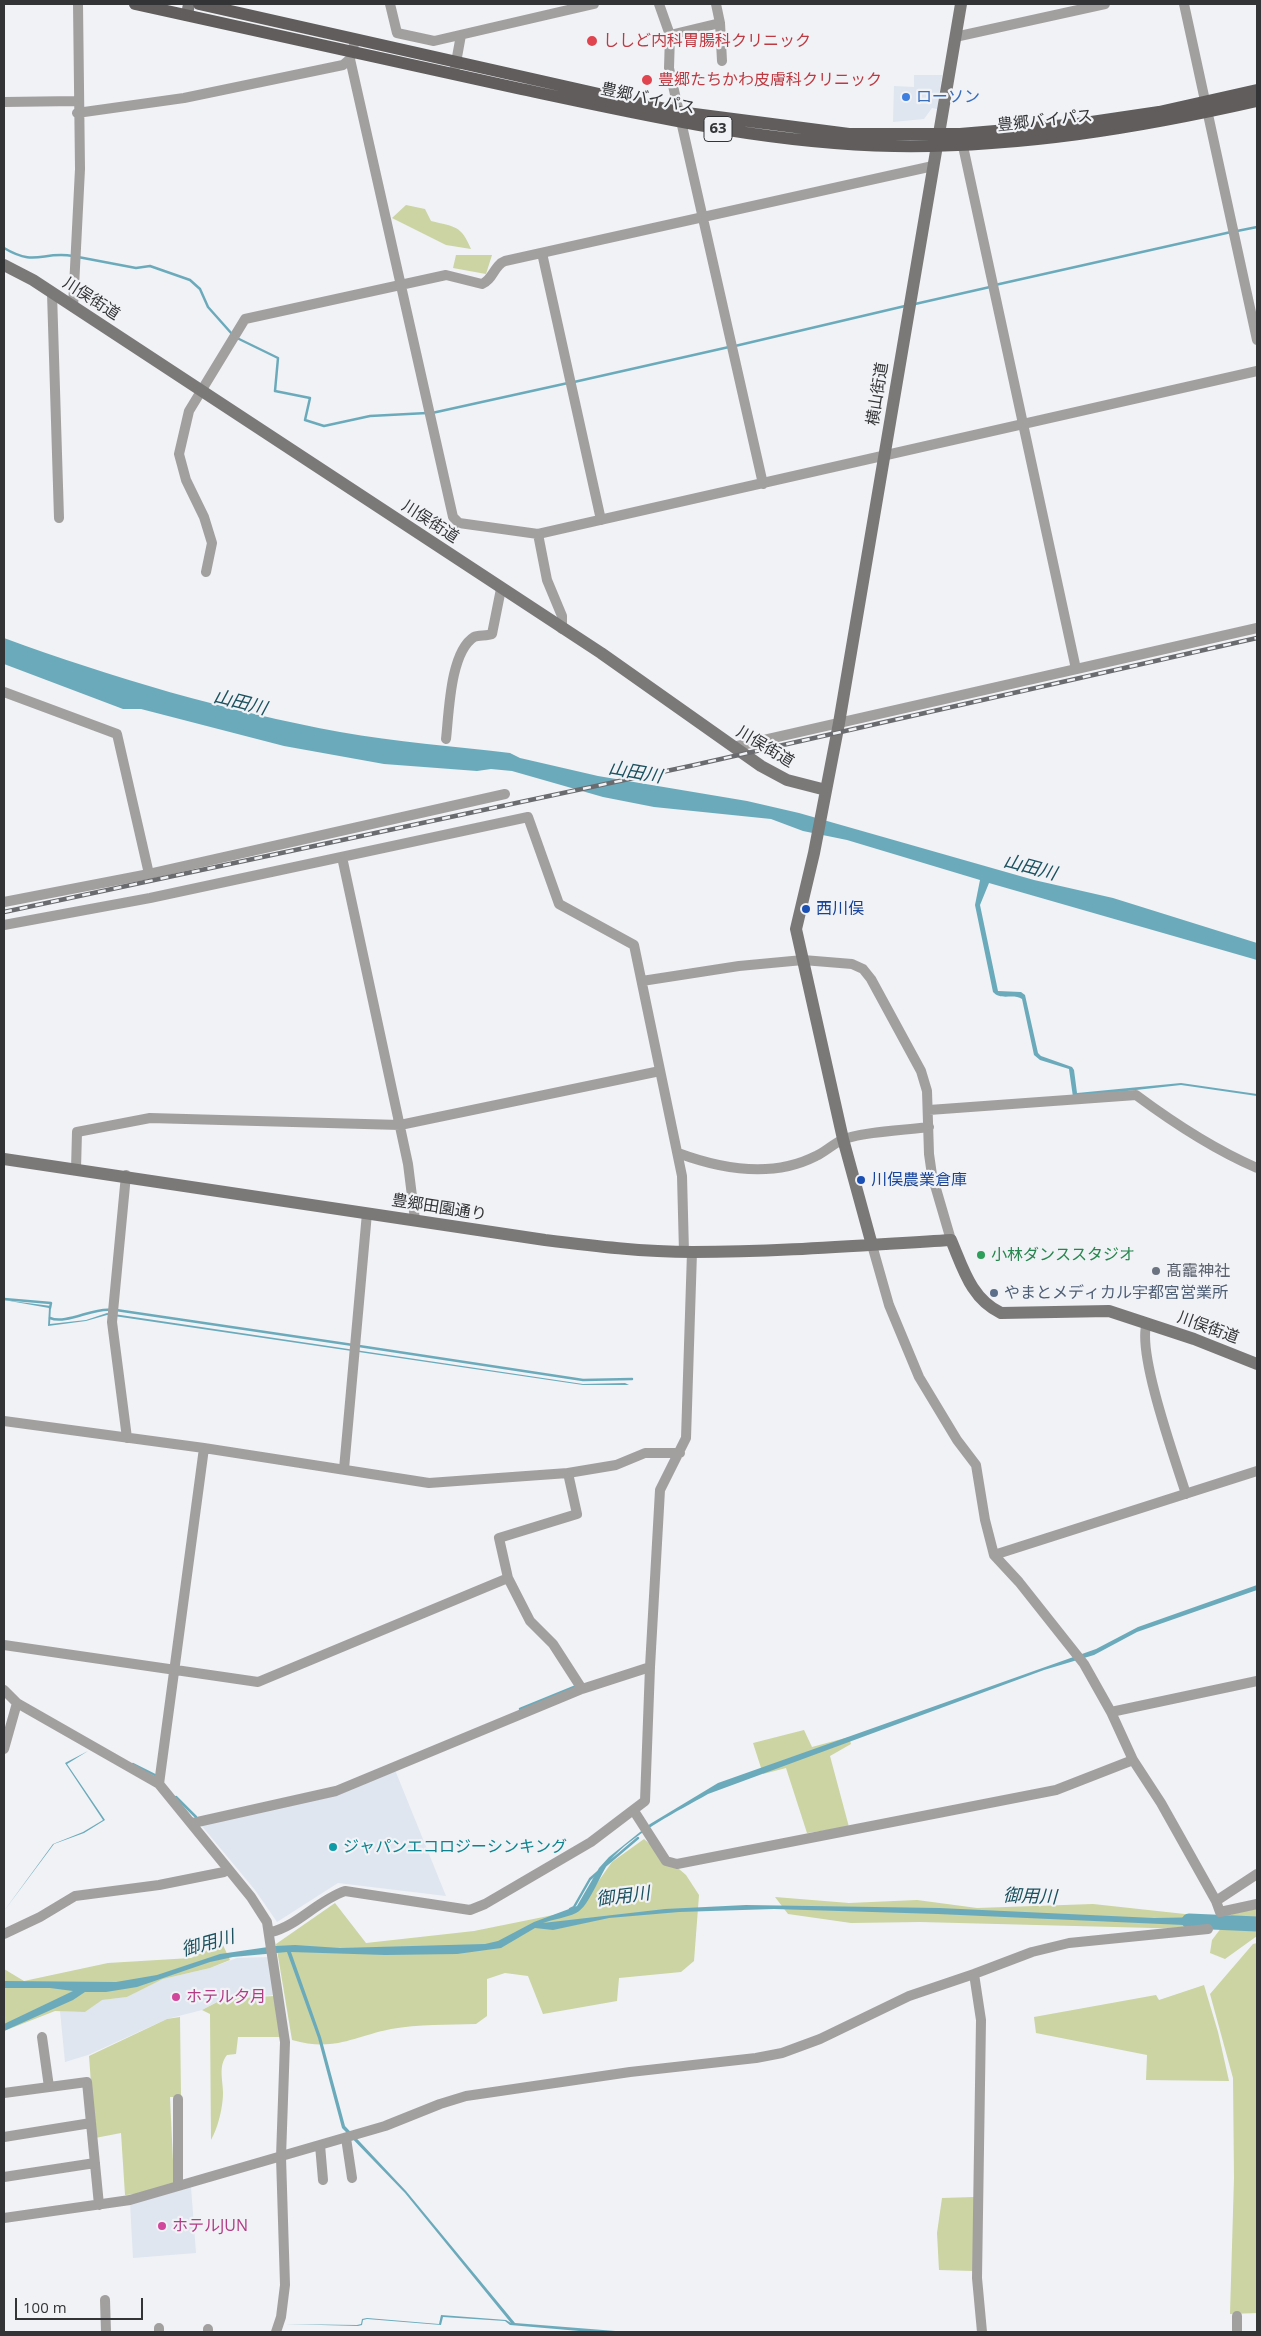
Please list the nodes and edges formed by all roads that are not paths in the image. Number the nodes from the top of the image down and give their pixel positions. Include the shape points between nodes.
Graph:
1 (78, 4) edge
2 (135, 4) edge
3 (199, 4) edge
4 (235, 4) edge
5 (390, 4) edge
6 (594, 4) edge
7 (659, 4) edge
8 (716, 4) edge
9 (961, 4) edge
10 (1105, 4) edge
11 (1184, 4) edge
12 (188, 10) edge
13 (247, 16) junction
14 (720, 24) junction
15 (461, 35) junction
16 (670, 35) junction
17 (955, 38) junction
18 (353, 51) junction
19 (722, 61) dead end
20 (455, 69) junction
21 (1257, 90) edge
22 (1257, 101) edge
23 (4, 102) edge
24 (77, 102) junction
25 (1206, 107) junction
26 (77, 113) junction
27 (681, 118) junction
28 (937, 139) junction
29 (961, 139) junction
30 (933, 166) junction
31 (702, 217) junction
32 (542, 253) junction
33 (4, 265) edge
34 (400, 284) junction
35 (52, 293) junction
36 (73, 307) junction
37 (1257, 340) edge
38 (1257, 372) edge
39 (203, 392) junction
40 (1021, 423) junction
41 (885, 456) junction
42 (763, 484) junction
43 (59, 518) dead end
44 (600, 520) junction
45 (538, 534) junction
46 (206, 572) dead end
47 (502, 589) junction
48 (1257, 628) edge
49 (562, 629) junction
50 (1076, 669) junction
51 (4, 692) edge
52 (840, 723) junction
53 (446, 739) dead end
54 (733, 747) junction
55 (826, 790) junction
56 (505, 794) dead end
57 (342, 858) junction
58 (150, 874) junction
59 (4, 902) edge
60 (4, 925) edge
61 (803, 960) junction
62 (642, 981) junction
63 (660, 1071) junction
64 (930, 1110) junction
65 (400, 1126) junction
66 (929, 1127) junction
67 (843, 1139) junction
68 (678, 1153) junction
69 (4, 1159) edge
70 (1257, 1168) edge
71 (76, 1169) junction
72 (126, 1175) junction
73 (367, 1213) junction
74 (415, 1220) junction
75 (951, 1240) junction
76 (872, 1245) junction
77 (688, 1252) junction
78 (1147, 1322) junction
79 (1257, 1363) edge
80 (4, 1421) edge
81 (127, 1438) junction
82 (204, 1448) junction
83 (680, 1453) junction
84 (344, 1470) junction
85 (1257, 1471) edge
86 (568, 1473) junction
87 (1186, 1494) junction
88 (994, 1555) junction
89 (508, 1578) junction
90 (4, 1645) edge
91 (650, 1667) junction
92 (175, 1670) junction
93 (1257, 1681) edge
94 (582, 1689) junction
95 (4, 1690) edge
96 (17, 1703) junction
97 (1111, 1712) junction
98 (4, 1749) edge
99 (1133, 1760) junction
100 (159, 1784) junction
101 (634, 1811) junction
102 (193, 1823) junction
103 (228, 1869) junction
104 (1257, 1874) edge
105 (1216, 1901) junction
106 (1257, 1904) edge
107 (1208, 1929) dead end
108 (270, 1932) junction
109 (4, 1934) edge
110 (974, 1974) junction
111 (42, 2038) dead end
112 (48, 2087) junction
113 (4, 2094) edge
114 (178, 2098) dead end
115 (91, 2124) junction
116 (4, 2137) edge
117 (346, 2138) junction
118 (320, 2145) junction
119 (281, 2157) junction
120 (95, 2163) junction
121 (4, 2178) edge
122 (352, 2178) dead end
123 (322, 2180) dead end
124 (178, 2186) junction
125 (99, 2205) junction
126 (4, 2218) edge
127 (105, 2300) dead end
128 (1237, 2316) dead end
129 (106, 2332) edge
130 (276, 2332) edge
131 (982, 2332) edge
132 (1237, 2332) edge

1 - 24 street
2 - 12 main road, 63
3 - 13 main road, 豊郷バイパス / 63
4 - 13 street
5 - 15 street via 396,33 434,41
6 - 15 street
7 - 16 street
8 - 14 street
9 - 17 main road, 横山街道
10 - 17 street
11 - 25 street
12 - 18 main road, 豊郷バイパス / 63
13 - 18 main road, 豊郷バイパス / 63
14 - 16 street
14 - 19 street
15 - 20 street
16 - 27 street via 669,68
17 - 28 main road, 横山街道
18 - 20 main road, 豊郷バイパス / 63
18 - 26 street via 343,65 184,98
18 - 34 street
20 - 27 main road, 豊郷バイパス / 63
21 - 25 main road, 豊郷バイパス / 63
22 - 25 main road, 豊郷バイパス / 63
23 - 24 street
24 - 26 street
25 - 29 main road, 豊郷バイパス / 63
25 - 37 street
26 - 36 street via 80,169
27 - 28 main road, 豊郷バイパス / 63
27 - 31 street
28 - 29 main road, 豊郷バイパス / 63
28 - 30 main road, 横山街道
29 - 40 street
30 - 31 street
30 - 41 main road, 横山街道
31 - 32 street
31 - 42 street
32 - 34 street via 500,263 482,284 446,275
32 - 44 street
33 - 35 main road, 川俣街道
34 - 39 street via 245,319
34 - 45 street via 453,517 459,523
35 - 36 main road, 川俣街道
35 - 43 street
36 - 39 main road, 川俣街道
38 - 40 street
39 - 46 street via 189,411 179,454 212,543
39 - 47 main road, 川俣街道
40 - 41 street
40 - 50 street
41 - 42 street
41 - 52 main road, 横山街道
42 - 44 street
44 - 45 street
45 - 49 street via 547,580 562,616
47 - 49 main road, 川俣街道
47 - 53 street via 492,634 475,636 470,640 455,669
48 - 50 street
49 - 54 main road, 川俣街道
50 - 52 street
51 - 58 street via 117,734
52 - 54 street
52 - 55 main road, 横山街道
54 - 55 main road, 川俣街道 via 780,777
55 - 61 main road via 796,929
56 - 58 street
57 - 60 street
57 - 62 street via 528,817 559,904 634,945
57 - 65 street
58 - 59 street
61 - 62 street, 川俣街道
61 - 64 street, 川俣街道 via 852,964 867,974 921,1071
61 - 67 main road
62 - 63 street
63 - 65 street
63 - 68 street
64 - 66 street, 川俣街道
64 - 70 street via 1136,1095 1188,1133
65 - 71 street via 150,1118 77,1132
65 - 74 street
66 - 67 street
66 - 75 street, 川俣街道 via 932,1175
67 - 68 street via 794,1165 765,1170 703,1162
67 - 76 main road
68 - 77 street
69 - 71 main road, 豊郷田園通り
71 - 72 main road, 豊郷田園通り
72 - 73 main road, 豊郷田園通り
72 - 81 street via 112,1322
73 - 74 main road, 豊郷田園通り
73 - 84 street
74 - 77 main road, 豊郷田園通り via 617,1249
75 - 76 main road
75 - 78 main road, 川俣街道 via 979,1298 1001,1313 1095,1310
76 - 77 main road, 豊郷田園通り
76 - 88 street via 889,1305 919,1377 976,1465
77 - 83 street via 686,1438
78 - 79 main road, 川俣街道
78 - 87 street via 1149,1364 1156,1397
80 - 81 street
81 - 82 street
82 - 84 street
82 - 92 street
83 - 86 street via 645,1453 616,1465
83 - 91 street via 660,1490
84 - 86 street via 429,1483
85 - 87 street
86 - 89 street via 577,1514 499,1538
87 - 88 street
88 - 97 street via 1084,1664
89 - 92 street via 258,1682
89 - 94 street via 530,1621 553,1644
90 - 92 street
91 - 94 street
91 - 101 street via 645,1801
92 - 100 street
93 - 97 street
94 - 102 street via 336,1792
95 - 96 street
96 - 98 street
96 - 100 street
97 - 99 street
99 - 101 street via 1056,1790 677,1864 666,1861
99 - 105 street
100 - 102 street
101 - 108 street via 591,1842 486,1904 470,1910 345,1891 328,1897 281,1929
102 - 103 street
103 - 108 street via 252,1897 268,1922
103 - 109 street via 159,1885 75,1896
104 - 105 street
105 - 106 street via 1220,1912
107 - 110 street via 1069,1943 1032,1952
108 - 119 street via 285,2042
110 - 117 street via 909,1996 820,2039 782,2053 466,2096
110 - 131 street via 981,2020 977,2278
111 - 112 street
112 - 113 street
112 - 115 street via 87,2082
114 - 124 street
115 - 116 street
115 - 120 street
117 - 118 street
117 - 122 street
118 - 119 street
118 - 123 street
119 - 124 street
119 - 130 street via 285,2285
120 - 121 street
120 - 125 street
124 - 125 street
125 - 126 street
127 - 129 street
128 - 132 street

